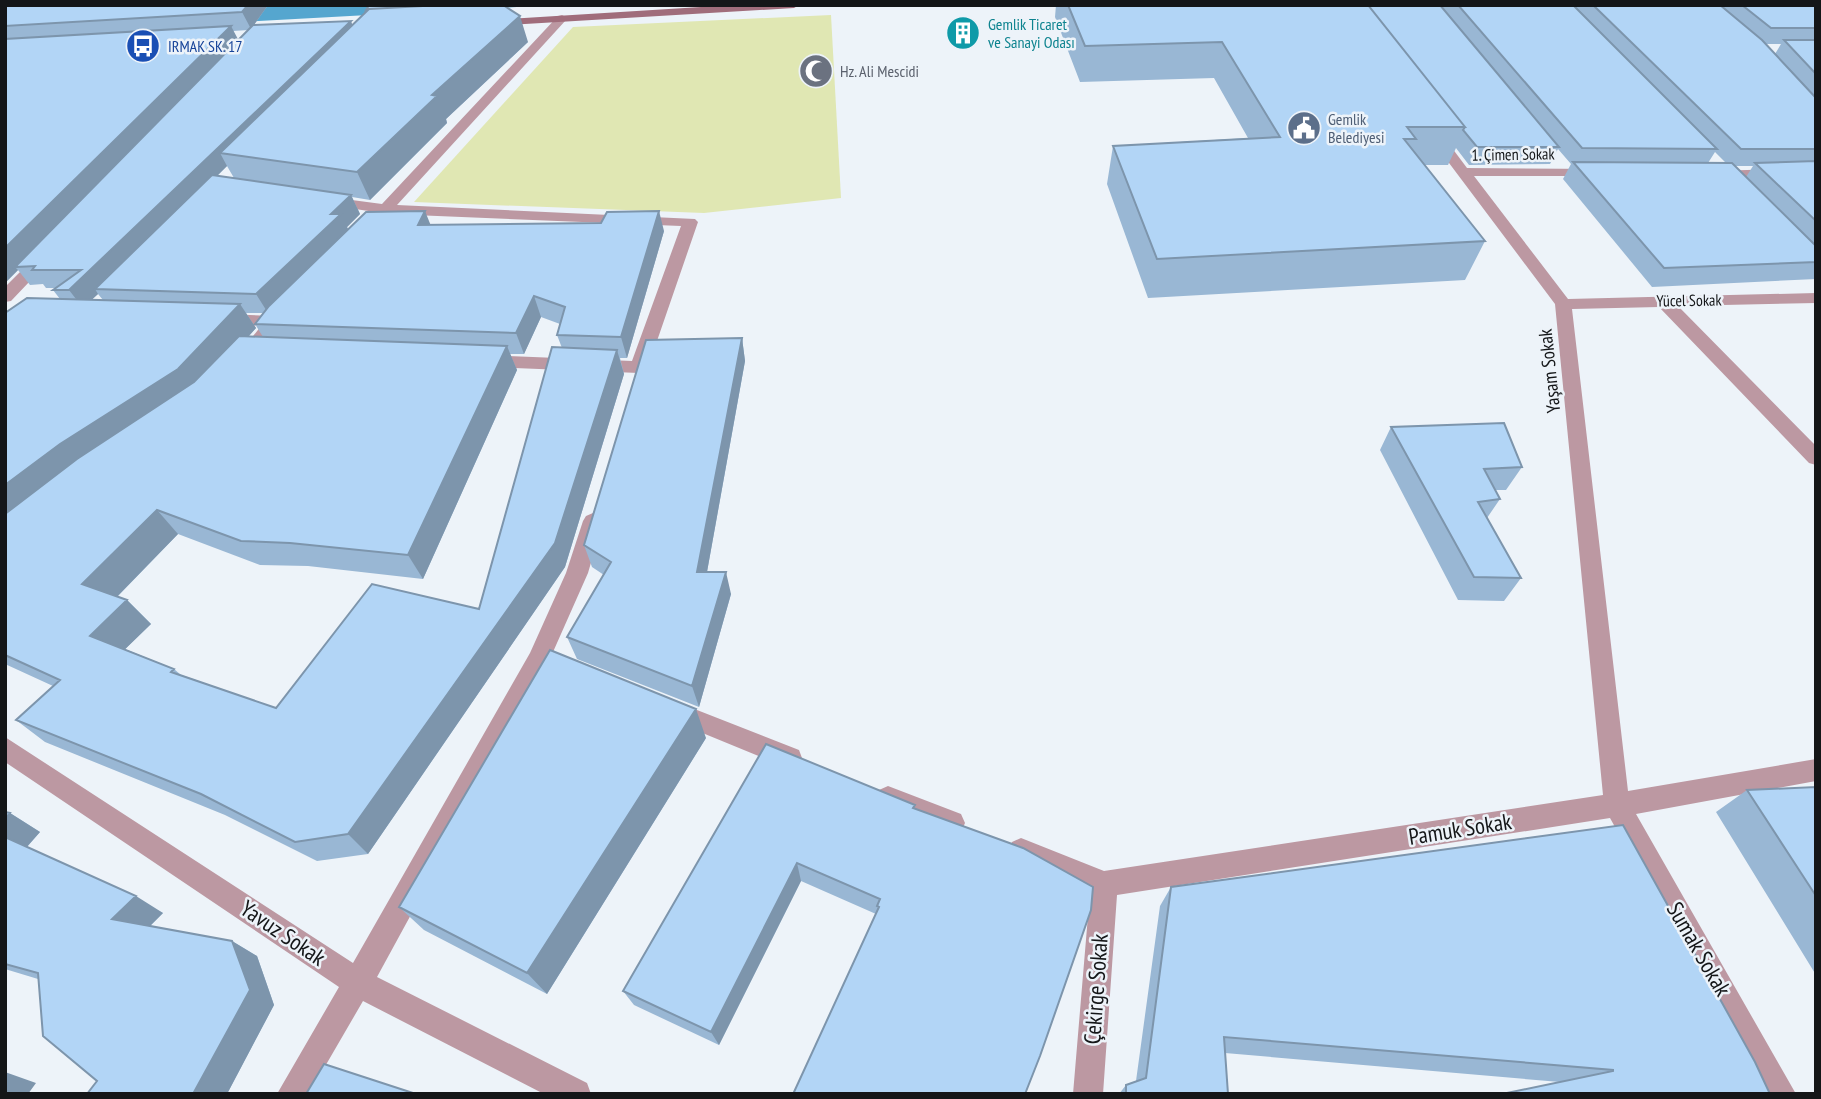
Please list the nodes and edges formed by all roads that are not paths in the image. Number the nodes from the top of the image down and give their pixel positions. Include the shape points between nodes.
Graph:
1 (794, 5) edge
2 (562, 18) junction
3 (484, 23) edge
4 (1422, 117) edge
5 (1707, 156) edge
6 (1464, 172) junction
7 (1606, 172) edge
8 (1816, 172) edge
9 (1699, 174) edge
10 (1725, 175) junction
11 (1744, 193) edge
12 (309, 198) edge
13 (386, 209) junction
14 (367, 228) edge
15 (54, 246) edge
16 (5, 297) edge
17 (1816, 298) edge
18 (1662, 300) junction
19 (1563, 304) junction
20 (207, 319) edge
21 (250, 352) junction
22 (278, 354) edge
23 (472, 361) edge
24 (232, 372) edge
25 (1816, 458) edge
26 (597, 509) edge
27 (540, 657) junction
28 (591, 678) edge
29 (655, 704) edge
30 (5, 748) edge
31 (809, 766) edge
32 (1816, 770) edge
33 (860, 786) edge
34 (1617, 805) junction
35 (976, 833) edge
36 (1002, 843) edge
37 (1104, 884) junction
38 (358, 983) junction
39 (292, 1094) edge
40 (576, 1094) edge
41 (1088, 1094) edge
42 (1781, 1094) edge

1 - 2 main road
2 - 3 main road
2 - 13 street
4 - 6 street, Yaşam Sokak
5 - 10 street
6 - 7 street, 1. Çimen Sokak via 1562,166
6 - 19 street, Yaşam Sokak
8 - 10 street
9 - 10 street
10 - 11 street
12 - 13 street
13 - 14 street
13 - 23 street via 690,222 637,373
15 - 16 street
17 - 18 street, Yücel Sokak
18 - 19 street, Yücel Sokak
18 - 25 street
19 - 34 street, Yaşam Sokak
20 - 21 street via 277,316
21 - 22 street
21 - 24 street
26 - 27 street via 577,573
27 - 28 street
27 - 38 street
29 - 31 street
30 - 38 street, Yavuz Sokak
32 - 34 street, Pamuk Sokak
33 - 35 street
34 - 37 street, Pamuk Sokak
34 - 42 street, Sumak Sokak
36 - 37 street
37 - 41 street, Çekirge Sokak
38 - 39 street
38 - 40 street, Yavuz Sokak

